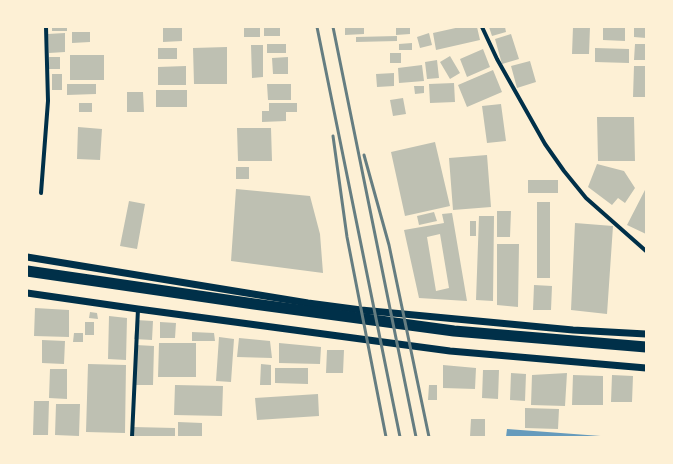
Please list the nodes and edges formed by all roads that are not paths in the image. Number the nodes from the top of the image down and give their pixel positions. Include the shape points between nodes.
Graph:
1 (46, 27) edge
2 (482, 27) edge
3 (41, 193) dead end
4 (646, 251) edge
5 (27, 257) edge
6 (27, 271) edge
7 (27, 293) edge
8 (138, 309) junction
9 (646, 334) edge
10 (646, 347) edge
11 (646, 368) edge
12 (132, 437) edge

1 - 3 street via 48,101
2 - 4 street via 500,66 545,144 564,171 586,198
5 - 9 street via 361,310 573,330
6 - 10 highway via 454,331
7 - 8 street
8 - 11 street via 450,351
8 - 12 street

